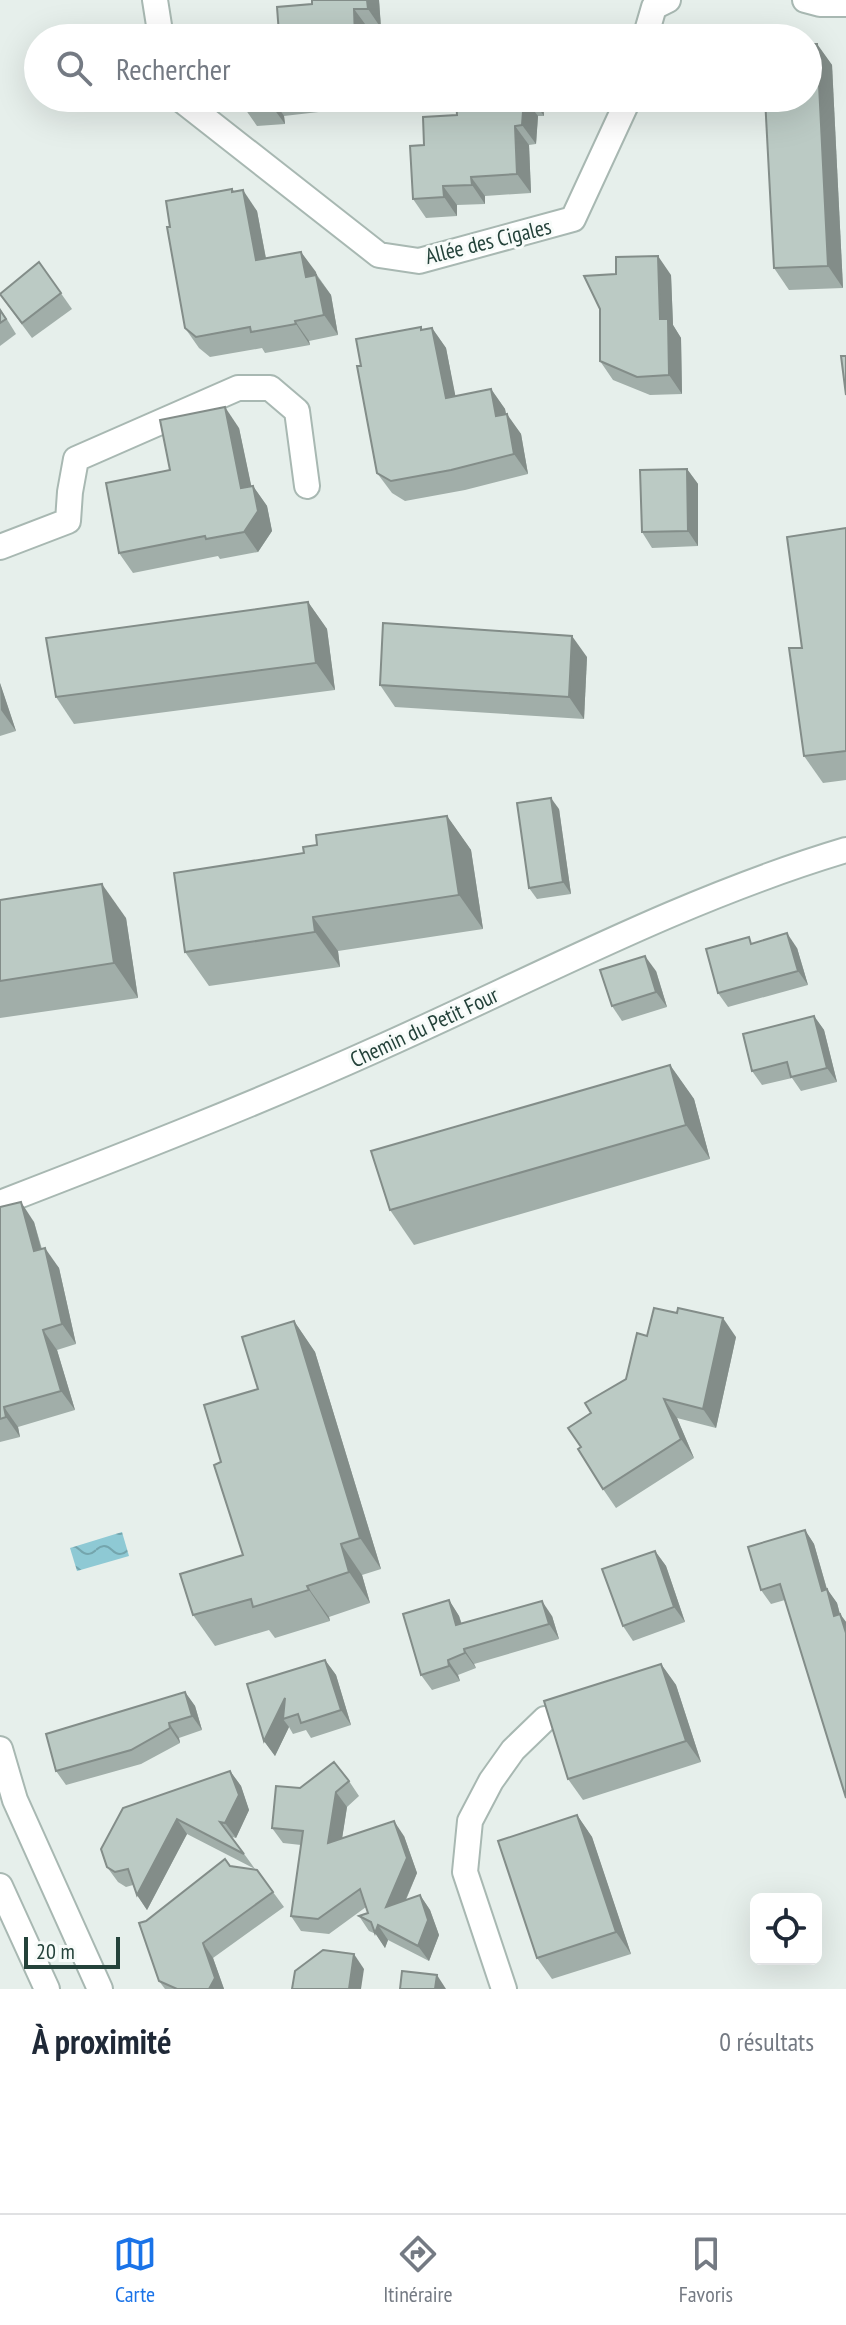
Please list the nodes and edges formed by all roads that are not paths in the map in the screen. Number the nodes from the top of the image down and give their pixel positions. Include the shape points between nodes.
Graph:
1 (155, 0) edge
2 (668, 0) edge
3 (805, 0) edge
4 (846, 4) edge
5 (159, 24) edge
6 (649, 24) edge
7 (197, 112) edge
8 (623, 112) edge
9 (307, 486) dead end
10 (0, 547) edge
11 (846, 850) edge
12 (0, 1203) edge
13 (545, 1719) edge
14 (0, 1749) edge
15 (0, 1886) edge
16 (47, 1989) edge
17 (100, 1989) edge
18 (504, 1989) edge

1 - 5 street
2 - 6 street via 654,7
3 - 4 street
7 - 8 street, Allée des Cigales via 379,255 419,261 573,219
9 - 10 street via 297,411 270,388 238,388 76,459 68,521
11 - 12 street, Chemin du Petit Four via 677,910 224,1116
13 - 18 street via 513,1750 470,1821 465,1872
14 - 17 street via 15,1800
15 - 16 street

